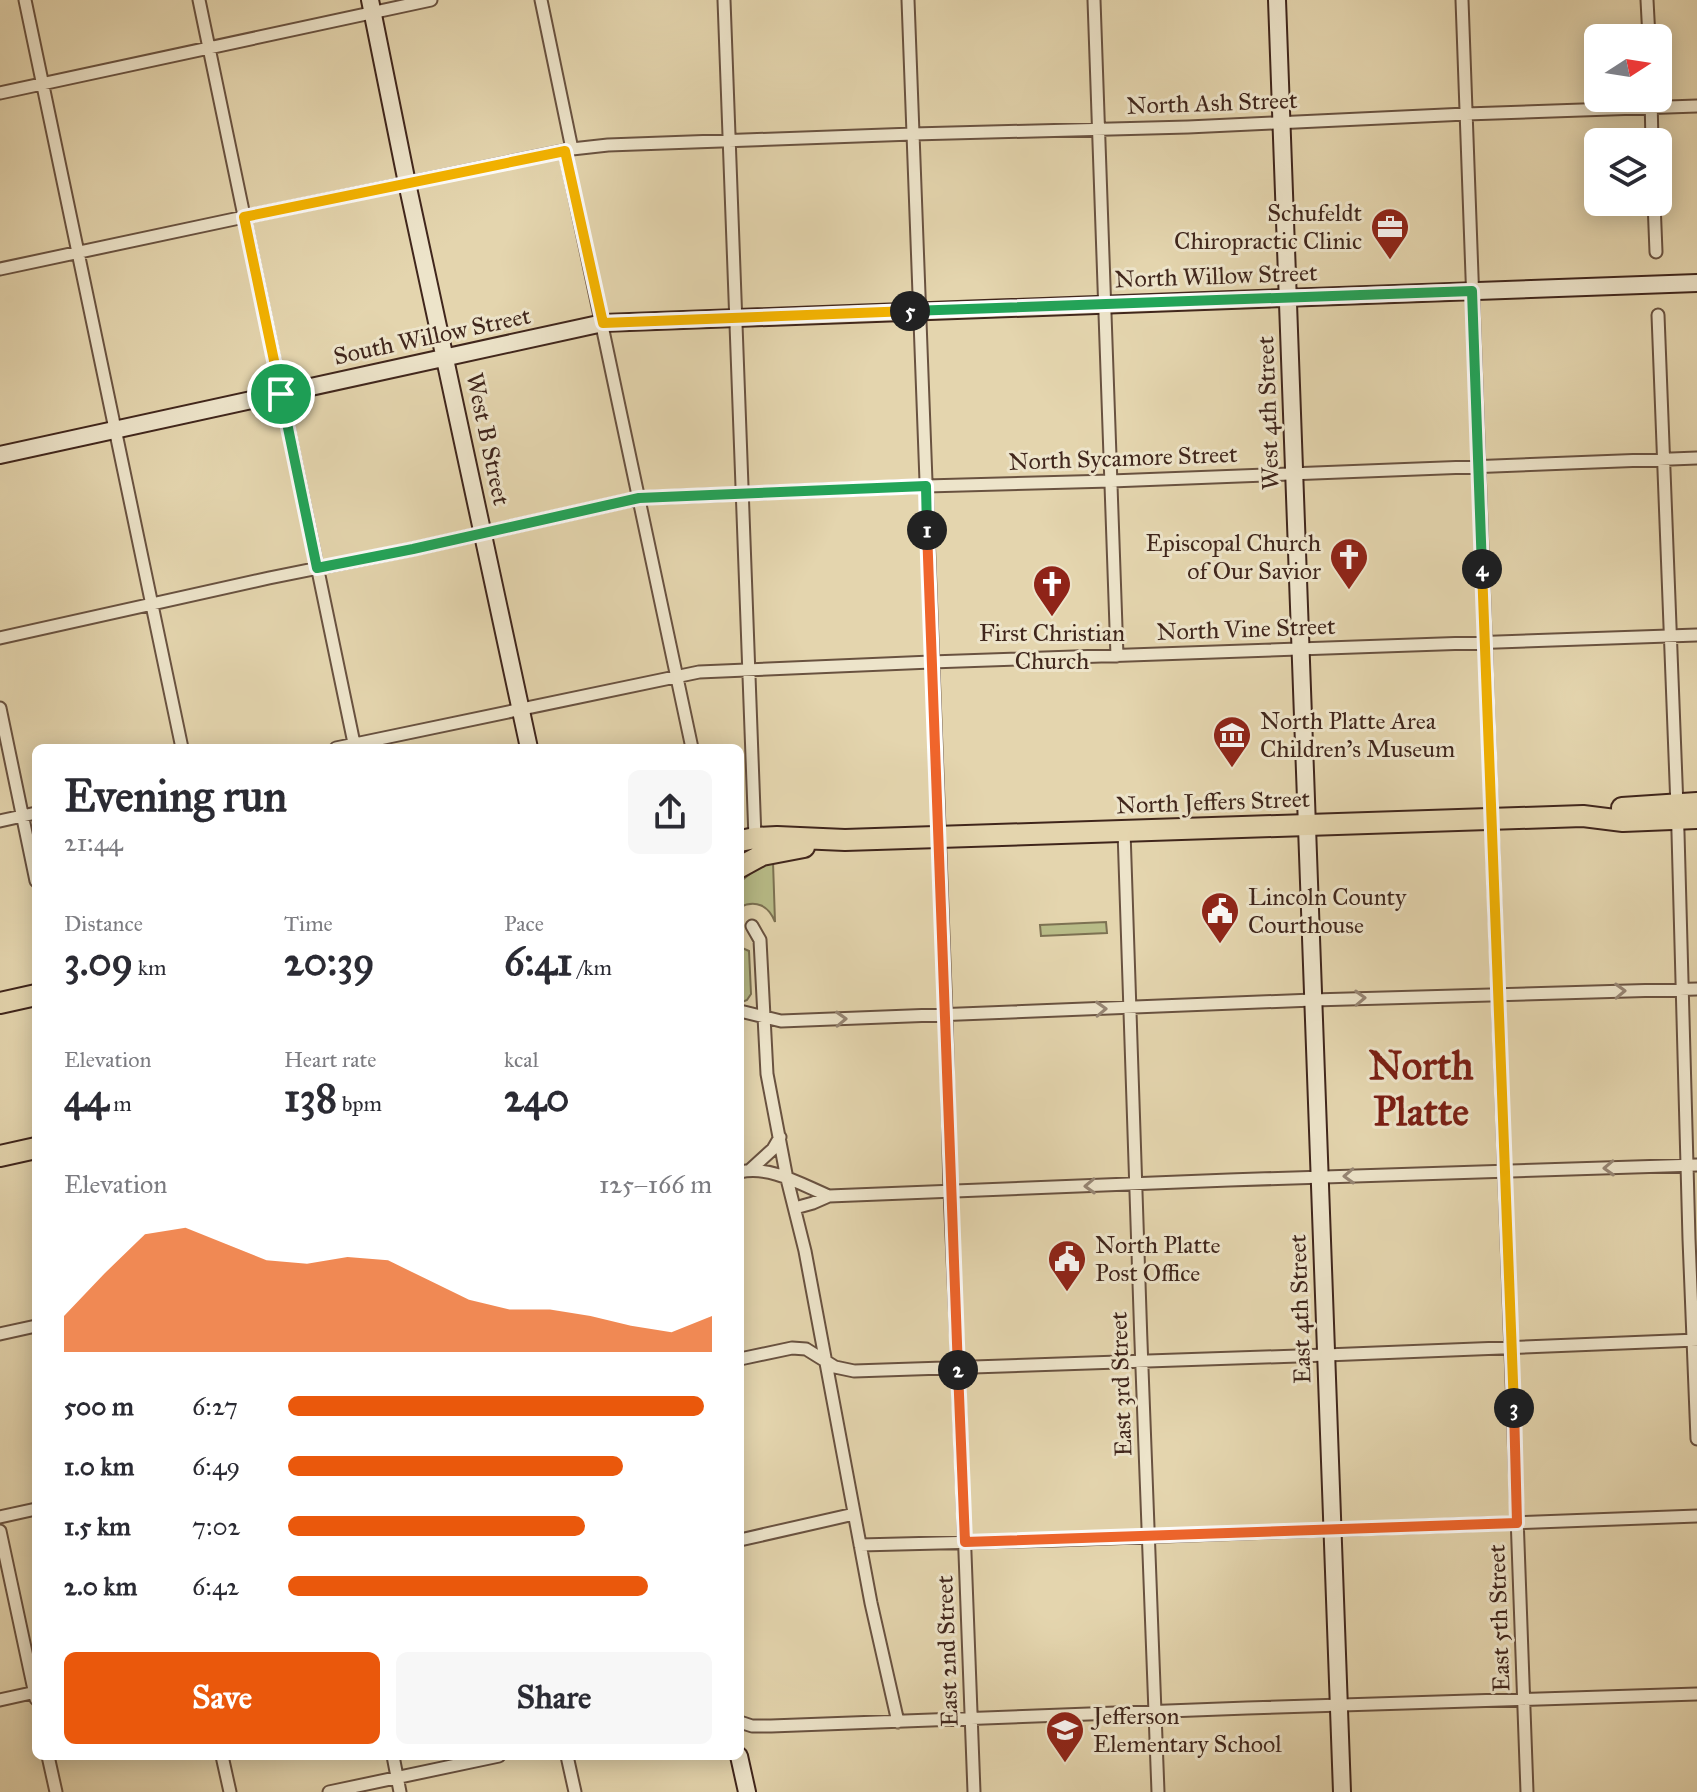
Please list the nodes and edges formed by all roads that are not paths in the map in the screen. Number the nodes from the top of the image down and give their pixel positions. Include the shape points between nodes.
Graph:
1 (25, 0) edge
2 (199, 0) edge
3 (431, 0) edge
4 (541, 0) edge
5 (724, 0) edge
6 (908, 0) edge
7 (1094, 0) edge
8 (1277, 0) edge
9 (1462, 0) edge
10 (1647, 0) edge
11 (371, 6) edge
12 (1648, 24) edge
13 (209, 48) junction
14 (43, 84) junction
15 (0, 93) edge
16 (1672, 104) edge
17 (1697, 106) edge
18 (1584, 107) edge
19 (1466, 114) junction
20 (1281, 122) junction
21 (1099, 129) junction
22 (913, 134) junction
23 (730, 142) junction
24 (568, 150) junction
25 (407, 183) junction
26 (1655, 216) edge
27 (244, 217) junction
28 (78, 252) junction
29 (1656, 252) dead end
30 (0, 269) edge
31 (1697, 283) edge
32 (1472, 291) junction
33 (1288, 297) junction
34 (1104, 304) junction
35 (921, 310) junction
36 (1658, 315) dead end
37 (736, 317) junction
38 (603, 323) junction
39 (445, 357) junction
40 (281, 394) junction
41 (115, 430) junction
42 (0, 455) edge
43 (1697, 458) edge
44 (1663, 460) junction
45 (1479, 468) junction
46 (1295, 474) junction
47 (1111, 481) junction
48 (926, 486) junction
49 (742, 494) junction
50 (639, 498) junction
51 (483, 533) junction
52 (317, 568) junction
53 (152, 605) junction
54 (1697, 635) edge
55 (1670, 636) junction
56 (0, 638) edge
57 (1485, 643) junction
58 (1301, 650) junction
59 (1117, 656) junction
60 (931, 662) junction
61 (749, 669) junction
62 (676, 676) junction
63 (0, 708) edge
64 (521, 709) junction
65 (181, 744) edge
66 (354, 744) edge
67 (363, 744) edge
68 (528, 744) edge
69 (691, 744) edge
70 (1687, 811) edge
71 (32, 814) edge
72 (23, 816) junction
73 (1491, 819) junction
74 (0, 821) edge
75 (1307, 825) junction
76 (1124, 831) junction
77 (938, 838) junction
78 (748, 839) edge
79 (845, 840) junction
80 (32, 861) edge
81 (744, 865) edge
82 (752, 926) dead end
83 (1683, 989) junction
84 (1697, 989) edge
85 (1497, 995) junction
86 (32, 996) edge
87 (1313, 1000) junction
88 (0, 1003) edge
89 (1130, 1008) junction
90 (744, 1012) edge
91 (764, 1016) junction
92 (946, 1016) junction
93 (780, 1137) junction
94 (32, 1149) edge
95 (0, 1156) edge
96 (1692, 1165) edge
97 (746, 1170) edge
98 (1504, 1171) junction
99 (1320, 1177) junction
100 (787, 1179) junction
101 (1135, 1184) junction
102 (950, 1191) junction
103 (829, 1196) junction
104 (795, 1208) junction
105 (32, 1327) edge
106 (0, 1334) edge
107 (1695, 1340) edge
108 (1511, 1347) junction
109 (1326, 1355) junction
110 (744, 1358) edge
111 (825, 1361) junction
112 (1143, 1361) junction
113 (958, 1368) junction
114 (1697, 1439) edge
115 (32, 1510) edge
116 (854, 1514) junction
117 (1697, 1516) edge
118 (0, 1517) edge
119 (1517, 1523) junction
120 (1333, 1530) junction
121 (0, 1531) edge
122 (1149, 1536) junction
123 (744, 1539) edge
124 (965, 1542) junction
125 (860, 1545) junction
126 (32, 1677) edge
127 (1697, 1694) edge
128 (32, 1696) edge
129 (1524, 1699) junction
130 (0, 1700) edge
131 (1340, 1706) junction
132 (1155, 1712) junction
133 (971, 1719) junction
134 (898, 1722) junction
135 (744, 1723) edge
136 (49, 1760) edge
137 (223, 1760) edge
138 (394, 1760) edge
139 (480, 1760) edge
140 (568, 1760) edge
141 (740, 1760) edge
142 (397, 1778) junction
143 (56, 1792) edge
144 (230, 1792) edge
145 (329, 1792) edge
146 (400, 1792) edge
147 (575, 1792) edge
148 (747, 1792) edge
149 (974, 1792) edge
150 (1158, 1792) edge
151 (1342, 1792) edge
152 (1527, 1792) edge

1 - 14 street
2 - 13 street
3 - 11 street
4 - 24 street
5 - 23 street
6 - 22 street, East 2nd Street
7 - 21 street
8 - 20 main road, West 4th Street
9 - 19 street, East 5th Street
10 - 12 street
11 - 13 street
11 - 25 main road, West B Street
13 - 14 street
13 - 27 street
14 - 15 street
14 - 28 street
16 - 17 street, North Ash Street
18 - 19 street, North Ash Street
19 - 20 street, North Ash Street
19 - 32 street, East 5th Street
20 - 21 street, North Ash Street
20 - 33 main road, West 4th Street
21 - 22 street, North Ash Street
21 - 34 street
22 - 23 street, North Ash Street
22 - 35 street, East 2nd Street
23 - 24 street, North Ash Street
23 - 37 street
24 - 25 street, North Ash Street
24 - 38 street
25 - 27 street, North Ash Street
25 - 39 main road, West B Street
26 - 29 street
27 - 28 street, North Ash Street
27 - 40 street
28 - 30 street, North Ash Street
28 - 41 street
31 - 32 main road, North Willow Street
32 - 33 main road, North Willow Street
32 - 45 street, East 5th Street
33 - 34 main road, North Willow Street
33 - 46 main road, West 4th Street
34 - 35 main road, North Willow Street
34 - 47 street
35 - 37 main road, North Willow Street
35 - 48 street, East 2nd Street
36 - 44 street
37 - 38 main road, South Willow Street
37 - 49 street
38 - 39 main road, South Willow Street
38 - 50 street
39 - 40 main road, South Willow Street
39 - 51 main road, West B Street
40 - 41 main road, South Willow Street
40 - 52 street
41 - 42 main road, South Willow Street
41 - 53 street
43 - 44 street, North Sycamore Street
44 - 45 street, North Sycamore Street
44 - 55 street
45 - 46 street, North Sycamore Street
45 - 57 street, East 5th Street
46 - 47 street, North Sycamore Street
46 - 58 main road, West 4th Street
47 - 48 street, North Sycamore Street
47 - 59 street
48 - 49 street, North Sycamore Street
48 - 60 street, East 2nd Street
49 - 50 street, North Sycamore Street
49 - 61 street
50 - 51 street, North Sycamore Street
50 - 62 street
51 - 52 street, North Sycamore Street
51 - 64 main road, West B Street
52 - 53 street, North Sycamore Street
52 - 66 street
53 - 56 street, North Sycamore Street
53 - 65 street
54 - 55 street, North Vine Street
55 - 57 street, North Vine Street
55 - 70 street
57 - 58 street, North Vine Street
57 - 73 street, East 5th Street
58 - 59 street, North Vine Street
58 - 75 main road, West 4th Street
59 - 60 street, North Vine Street
60 - 61 street, North Vine Street
60 - 77 street, East 2nd Street
61 - 62 street, North Vine Street
61 - 78 street
62 - 64 street, North Vine Street
62 - 69 street
63 - 72 street
64 - 67 street, North Vine Street
64 - 68 main road, West B Street
70 - 73 highway, North Jeffers Street via 1623,821 1583,816
70 - 83 street
71 - 72 street
72 - 74 street
72 - 80 street
73 - 75 highway, North Jeffers Street
73 - 85 street, East 5th Street
75 - 76 highway, North Jeffers Street
75 - 87 main road, East 4th Street
76 - 77 highway, North Jeffers Street
76 - 89 street, East 3rd Street
77 - 79 highway, North Jeffers Street
77 - 92 street, East 2nd Street
78 - 79 highway, North Jeffers Street
79 - 81 highway, North Jeffers Street via 762,855
82 - 91 street via 760,940
83 - 84 street
85 -> 83 street
83 - 96 street
87 -> 85 street
85 - 98 street, East 5th Street
86 - 88 highway
87 - 89 street
87 - 99 main road, East 4th Street
92 -> 89 street
89 - 101 street, East 3rd Street
90 - 91 street
91 -> 92 street via 781,1021
91 - 93 street via 767,1074
92 - 102 street, East 2nd Street
93 - 97 street
93 - 100 street
94 - 95 highway
96 -> 98 street
96 - 107 street
97 - 100 street
98 -> 99 street
98 - 108 street, East 5th Street
99 - 101 street
99 - 109 main road, East 4th Street
100 - 103 street
100 - 104 street
101 -> 102 street
101 - 112 street, East 3rd Street
102 - 103 street
102 - 113 street, East 2nd Street
103 - 104 street
104 - 111 street
105 - 106 street
107 - 108 street
107 - 114 street
108 - 109 street
108 - 119 street, East 5th Street
109 - 112 street
109 - 120 main road, East 4th Street
110 - 111 street via 792,1348 806,1349
111 - 113 street via 854,1371
111 - 116 street
112 - 113 street
112 - 122 street, East 3rd Street
113 - 124 street, East 2nd Street
115 - 118 street
116 - 123 street
116 - 125 street
117 - 119 street
119 - 120 street
119 - 129 street, East 5th Street
120 - 122 street
120 - 131 main road, East 4th Street
121 - 126 street
122 - 124 street
122 - 132 street, East 3rd Street
124 - 125 street
124 - 133 street, East 2nd Street
125 - 134 street
127 - 129 street
128 - 130 street
129 - 131 street
129 - 152 street, East 5th Street
131 - 132 street
131 - 151 main road, East 4th Street
132 - 133 street
132 - 150 street, East 3rd Street
133 - 134 street
133 - 149 street, East 2nd Street
134 - 135 street
136 - 143 street
137 - 144 street
138 - 142 street
139 - 142 street
140 - 147 street
141 - 148 main road
142 - 145 street
142 - 146 street

